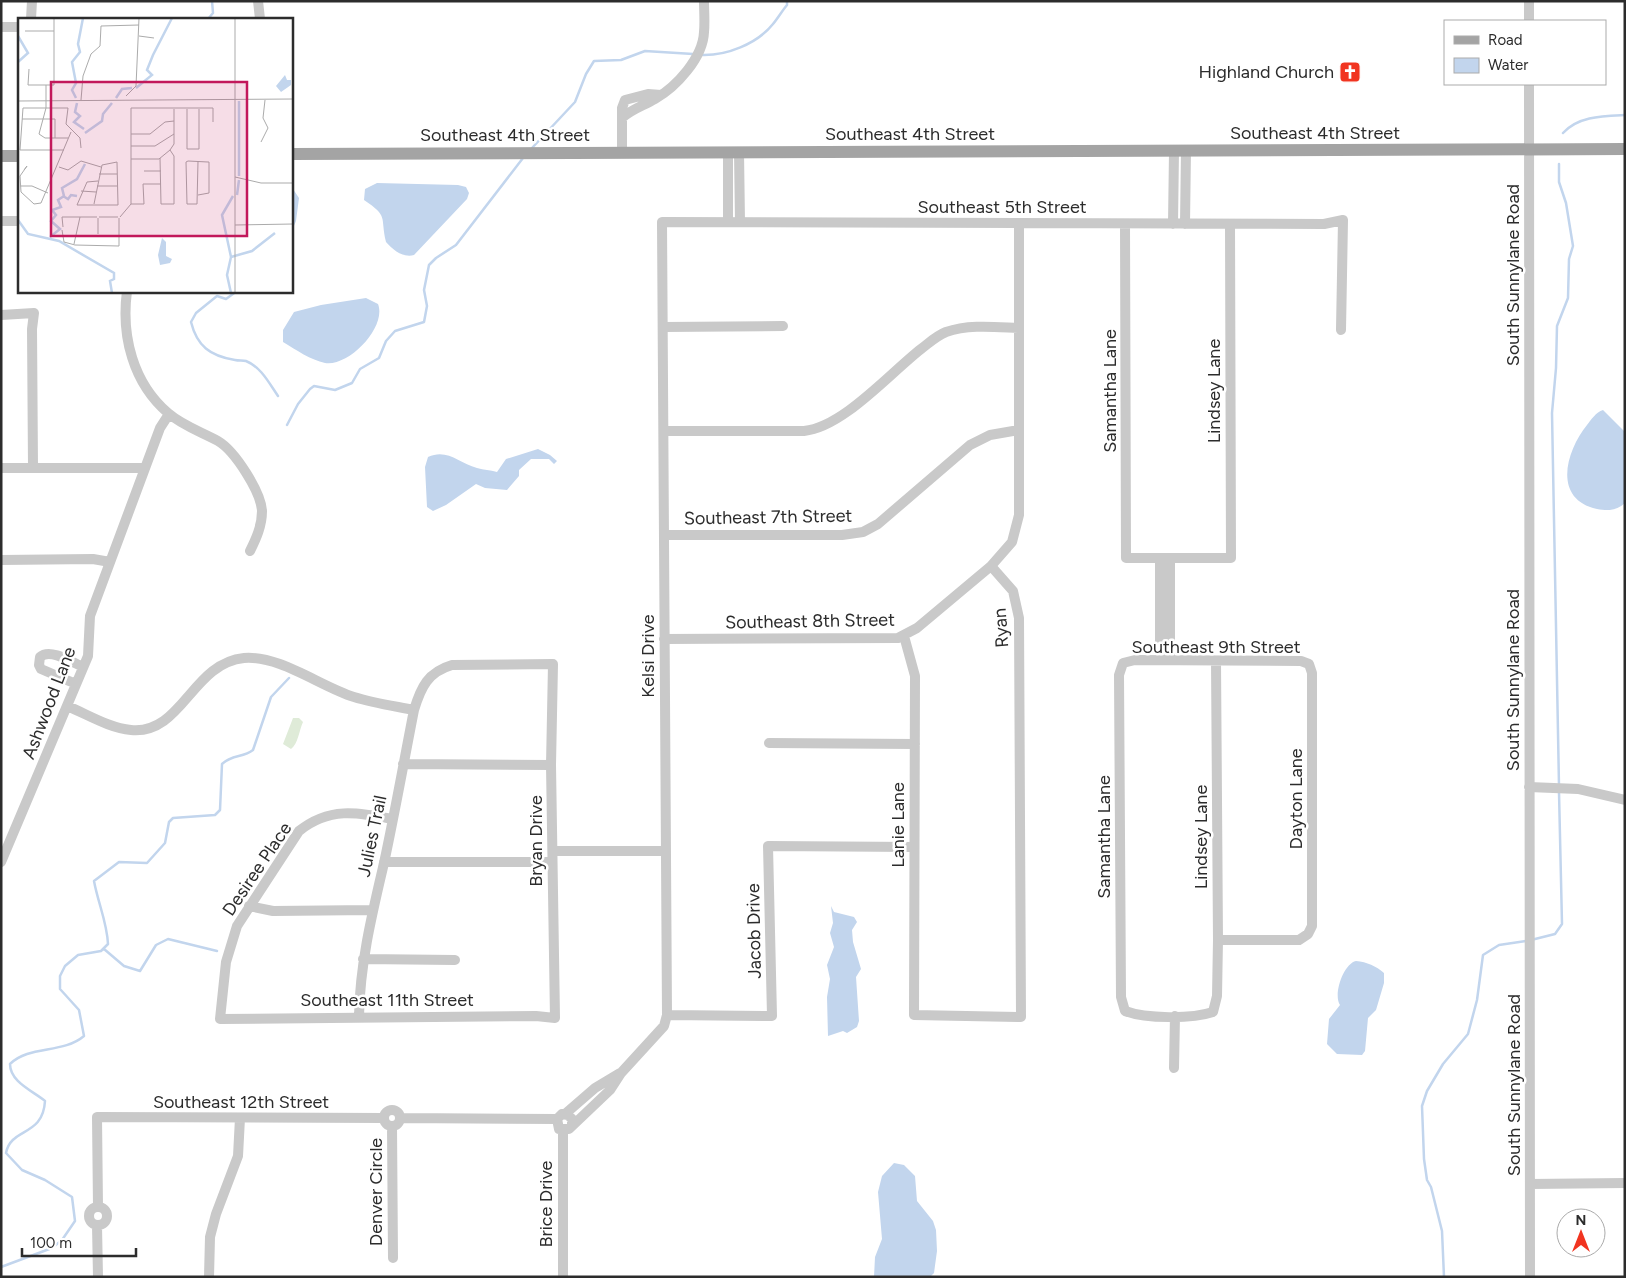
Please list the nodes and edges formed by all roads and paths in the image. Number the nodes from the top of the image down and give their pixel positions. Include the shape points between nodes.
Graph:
1 (32, 1) edge
2 (258, 1) edge
3 (704, 1) edge
4 (1529, 1) edge
5 (31, 18) edge
6 (260, 18) edge
7 (1529, 20) edge
8 (1, 26) edge
9 (18, 27) edge
10 (1529, 85) edge
11 (1625, 149) edge
12 (1180, 150) junction
13 (1529, 150) junction
14 (622, 152) junction
15 (734, 152) junction
16 (292, 154) edge
17 (1, 156) edge
18 (18, 156) edge
19 (1, 221) edge
20 (18, 221) edge
21 (662, 222) joint
22 (728, 222) junction
23 (740, 222) junction
24 (1018, 224) junction
25 (1126, 224) junction
26 (1173, 224) junction
27 (1186, 224) junction
28 (1230, 224) junction
29 (127, 292) edge
30 (1, 315) edge
31 (664, 326) junction
32 (783, 326) dead end
33 (1018, 328) junction
34 (1341, 330) dead end
35 (169, 414) junction
36 (1018, 430) junction
37 (664, 431) junction
38 (33, 467) junction
39 (1, 468) edge
40 (145, 468) junction
41 (664, 535) junction
42 (250, 552) dead end
43 (1165, 558) junction
44 (1, 560) edge
45 (110, 562) junction
46 (991, 566) junction
47 (904, 636) junction
48 (664, 639) junction
49 (1165, 660) junction
50 (1216, 661) junction
51 (553, 664) joint
52 (1123, 664) joint
53 (1309, 664) joint
54 (83, 667) junction
55 (76, 684) junction
56 (67, 706) junction
57 (414, 710) junction
58 (768, 743) dead end
59 (915, 744) junction
60 (404, 764) junction
61 (551, 765) junction
62 (1529, 787) junction
63 (1625, 800) edge
64 (392, 818) junction
65 (914, 848) junction
66 (553, 851) junction
67 (665, 851) junction
68 (1, 862) edge
69 (384, 862) junction
70 (552, 862) junction
71 (249, 906) junction
72 (372, 910) junction
73 (1218, 940) junction
74 (363, 958) junction
75 (455, 960) dead end
76 (667, 1015) junction
77 (914, 1015) joint
78 (359, 1016) junction
79 (1175, 1016) junction
80 (220, 1018) joint
81 (555, 1018) joint
82 (1174, 1068) dead end
83 (621, 1073) junction
84 (561, 1117) junction
85 (240, 1118) junction
86 (384, 1118) junction
87 (400, 1118) junction
88 (572, 1124) junction
89 (392, 1126) junction
90 (563, 1131) junction
91 (1625, 1183) edge
92 (1530, 1184) junction
93 (393, 1258) dead end
94 (98, 1277) edge
95 (209, 1277) edge
96 (563, 1277) edge
97 (1530, 1277) edge

1 - 5 street
2 - 6 street
3 - 14 street via 704,33 700,50 684,73 661,95 627,98 623,103
4 - 7 street
8 - 9 street
10 - 13 street, South Sunnylane Road
11 - 13 main road, Southeast 4th Street
12 - 13 main road, Southeast 4th Street
12 - 15 main road, Southeast 4th Street
12 - 26 street
12 - 27 street
13 - 62 street, South Sunnylane Road
14 - 15 main road, Southeast 4th Street
14 - 16 main road, Southeast 4th Street
15 - 22 street
15 - 23 street
17 - 18 main road
19 - 20 street
21 - 22 street, Southeast 5th Street
21 - 31 street, Kelsi Drive
22 - 23 street, Southeast 5th Street
23 - 24 street, Southeast 5th Street
24 - 25 street, Southeast 5th Street
24 - 33 street
25 - 26 street, Southeast 5th Street
25 - 43 street, Samantha Lane via 1126,558
26 - 27 street, Southeast 5th Street
27 - 28 street, Southeast 5th Street
28 - 34 street, Southeast 5th Street via 1324,224 1342,220
28 - 43 street, Lindsey Lane via 1231,558
29 - 35 street via 130,352 145,385
30 - 38 street via 34,313
31 - 32 street
31 - 37 street, Kelsi Drive
33 - 36 street
33 - 37 street via 976,327 944,333 838,420 818,429
35 - 40 street, Ashwood Lane via 160,428
35 - 42 street via 218,442 231,452 243,469 262,507 260,527
36 - 41 street, Southeast 7th Street via 990,435 970,445 878,524 863,532 832,535
36 - 46 street via 1018,526 1012,542
37 - 41 street, Kelsi Drive
38 - 39 street
38 - 40 street
40 - 45 street, Ashwood Lane
41 - 48 street, Kelsi Drive
43 - 49 street
44 - 45 street
45 - 54 street, Ashwood Lane via 90,616 88,651
46 - 47 street, Southeast 8th Street
46 - 77 street, Ryan via 1013,591 1019,618 1021,1017
47 - 48 street, Southeast 8th Street via 884,639
47 - 59 street, Lanie Lane via 915,676
48 - 67 street, Kelsi Drive
49 - 50 street, Southeast 9th Street
49 - 52 street, Southeast 9th Street via 1135,660
50 - 53 street, Southeast 9th Street via 1301,661
50 - 73 street, Lindsey Lane
51 - 57 street, Julies Trail via 452,665 438,670 422,686
51 - 61 street, Bryan Drive
52 - 79 street, Samantha Lane via 1119,675 1121,997 1125,1011 1136,1015
53 - 73 street, Dayton Lane via 1312,673 1312,926 1308,934 1299,940
54 - 55 street, Ashwood Lane
54 - 55 street via 50,654 40,657 41,669
55 - 56 street, Ashwood Lane
56 - 57 street via 120,728 146,729 167,720 212,670 230,661 252,658 270,661 356,698
56 - 68 street, Ashwood Lane
57 - 60 street, Julies Trail
58 - 59 street
59 - 65 street, Lanie Lane
60 - 61 street
60 - 64 street, Julies Trail
61 - 66 street, Bryan Drive
62 - 63 street via 1578,789
62 - 92 street, South Sunnylane Road
64 - 69 street, Julies Trail
64 - 71 street, Desiree Place via 349,811 314,820 292,840
65 - 76 street, Jacob Drive via 768,846 772,1016
65 - 77 street, Lanie Lane
66 - 67 street
66 - 70 street, Bryan Drive
67 - 76 street, Kelsi Drive
69 - 70 street
69 - 72 street, Julies Trail
70 - 81 street, Bryan Drive
71 - 72 street via 273,911
71 - 80 street, Desiree Place via 230,947
72 - 74 street, Julies Trail
73 - 79 street, Lindsey Lane via 1217,996 1213,1012 1202,1016
74 - 75 street
74 - 78 street, Julies Trail
76 - 83 street via 664,1026
78 - 80 street, Southeast 11th Street
78 - 81 street, Southeast 11th Street
79 - 82 street
83 - 84 street via 595,1088
83 - 88 street via 605,1096
84 - 87 street
84 - 88 street via 572,1119
84 - 90 street via 557,1127
85 - 86 street, Southeast 12th Street
85 - 94 street, Southeast 12th Street via 97,1117 98,1207 89,1216 97,1225
85 - 95 street via 238,1156 210,1236
86 - 87 street via 393,1110
86 - 89 street
87 - 89 street
88 - 90 street
89 - 93 street, Denver Circle
90 - 96 street, Brice Drive
91 - 92 street
92 - 97 street, South Sunnylane Road

